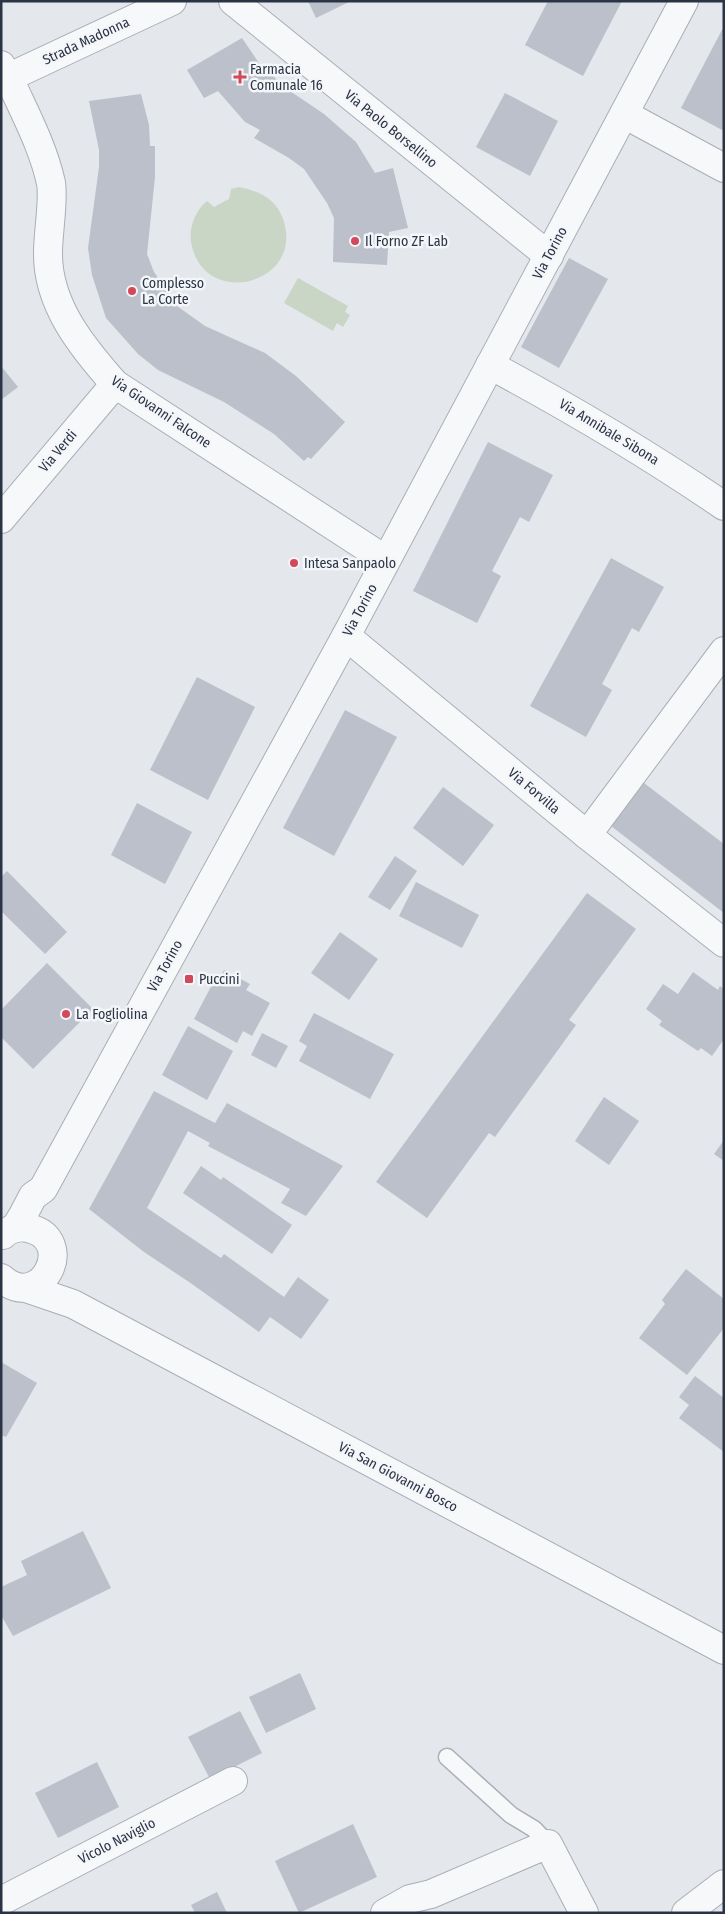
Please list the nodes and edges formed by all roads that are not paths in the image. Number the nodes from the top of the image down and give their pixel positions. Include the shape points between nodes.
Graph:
1 (172, 1) edge
2 (233, 1) edge
3 (684, 1) edge
4 (4, 75) edge
5 (624, 114) junction
6 (724, 168) edge
7 (549, 256) junction
8 (490, 364) junction
9 (115, 384) junction
10 (724, 506) edge
11 (1, 518) edge
12 (386, 560) junction
13 (346, 636) junction
14 (724, 651) edge
15 (587, 835) junction
16 (724, 943) edge
17 (42, 1189) junction
18 (8, 1232) edge
19 (51, 1251) junction
20 (14, 1283) edge
21 (73, 1304) junction
22 (724, 1650) edge
23 (447, 1757) dead end
24 (233, 1781) dead end
25 (548, 1844) junction
26 (724, 1884) edge
27 (1, 1901) edge
28 (385, 1913) edge
29 (584, 1913) edge
30 (686, 1913) edge

1 - 4 street, Strada Madonna
2 - 7 street, Via Paolo Borsellino
3 - 5 street, Via Torino
4 - 9 street, Via Giovanni Falcone via 45,158 52,186 47,254 58,303 90,356
5 - 6 street
5 - 7 street, Via Torino
7 - 8 street, Via Torino
8 - 10 street, Via Annibale Sibona via 664,465
8 - 12 street, Via Torino
9 - 11 street, Via Verdi
9 - 12 street, Via Giovanni Falcone
12 - 13 street, Via Torino
13 - 15 street, Via Forvilla
13 - 17 street, Via Torino
14 - 15 street
15 - 16 street, Via Forvilla
17 - 18 street, Via Torino via 33,1196
17 - 19 street
18 - 19 street via 24,1227 34,1229 42,1234
19 - 20 street via 50,1270 44,1279 36,1285
19 - 21 street
20 - 21 street, Via San Giovanni Bosco
21 - 22 street, Via San Giovanni Bosco
23 - 25 lane
24 - 27 street, Vicolo Naviglio
25 - 28 street via 431,1894 410,1899
25 - 29 street
26 - 30 street

